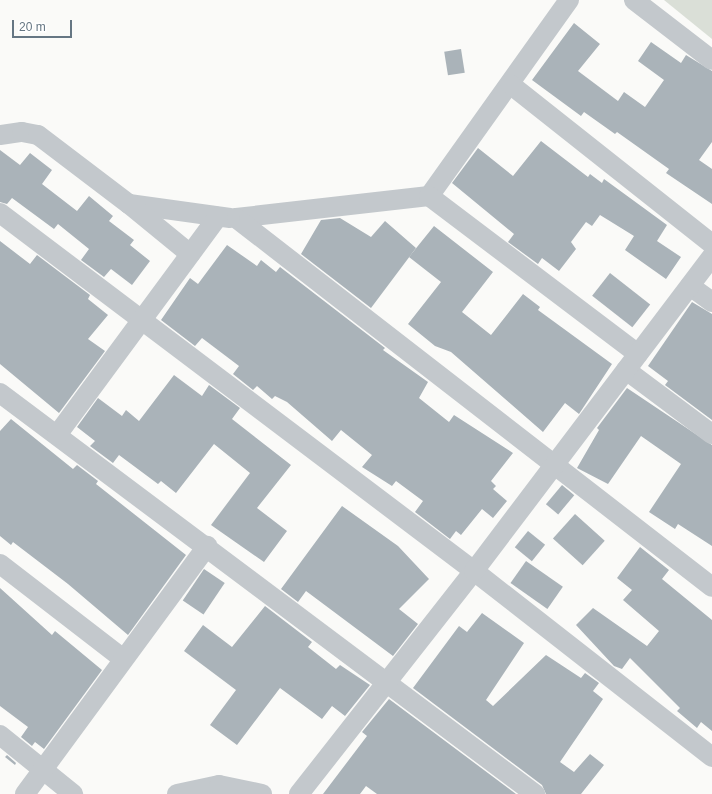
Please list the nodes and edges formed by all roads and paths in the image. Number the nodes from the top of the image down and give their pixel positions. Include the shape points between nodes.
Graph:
1 (569, 0) edge
2 (634, 0) edge
3 (712, 60) edge
4 (510, 84) junction
5 (0, 135) edge
6 (429, 196) junction
7 (129, 204) junction
8 (0, 213) edge
9 (227, 217) junction
10 (712, 244) edge
11 (190, 254) junction
12 (712, 256) edge
13 (690, 286) junction
14 (712, 302) edge
15 (144, 320) junction
16 (638, 354) junction
17 (626, 370) junction
18 (1, 397) edge
19 (712, 434) edge
20 (57, 435) junction
21 (554, 465) junction
22 (207, 546) junction
23 (0, 564) edge
24 (474, 571) junction
25 (712, 587) edge
26 (122, 658) junction
27 (387, 681) junction
28 (0, 735) edge
29 (712, 757) edge
30 (44, 770) junction
31 (25, 794) edge
32 (73, 794) edge
33 (176, 794) edge
34 (262, 794) edge
35 (300, 794) edge
36 (535, 794) edge

1 - 4 street
2 - 3 street
4 - 6 street
4 - 10 street
5 - 7 street via 22,132 38,135
6 - 9 street
6 - 16 street
7 - 9 street
7 - 11 street
8 - 15 street
9 - 11 street
9 - 21 street
11 - 15 street
12 - 13 street
13 - 14 street
13 - 16 street
15 - 20 street
15 - 24 street
16 - 17 street
17 - 19 street
17 - 21 street
18 - 20 street
20 - 22 street
21 - 24 street
21 - 25 street
22 - 26 street
22 - 27 street
23 - 26 street
24 - 27 street
24 - 29 street
26 - 30 street
27 - 35 street
27 - 36 street
28 - 30 street
30 - 31 street
30 - 32 street
33 - 34 street via 218,785

